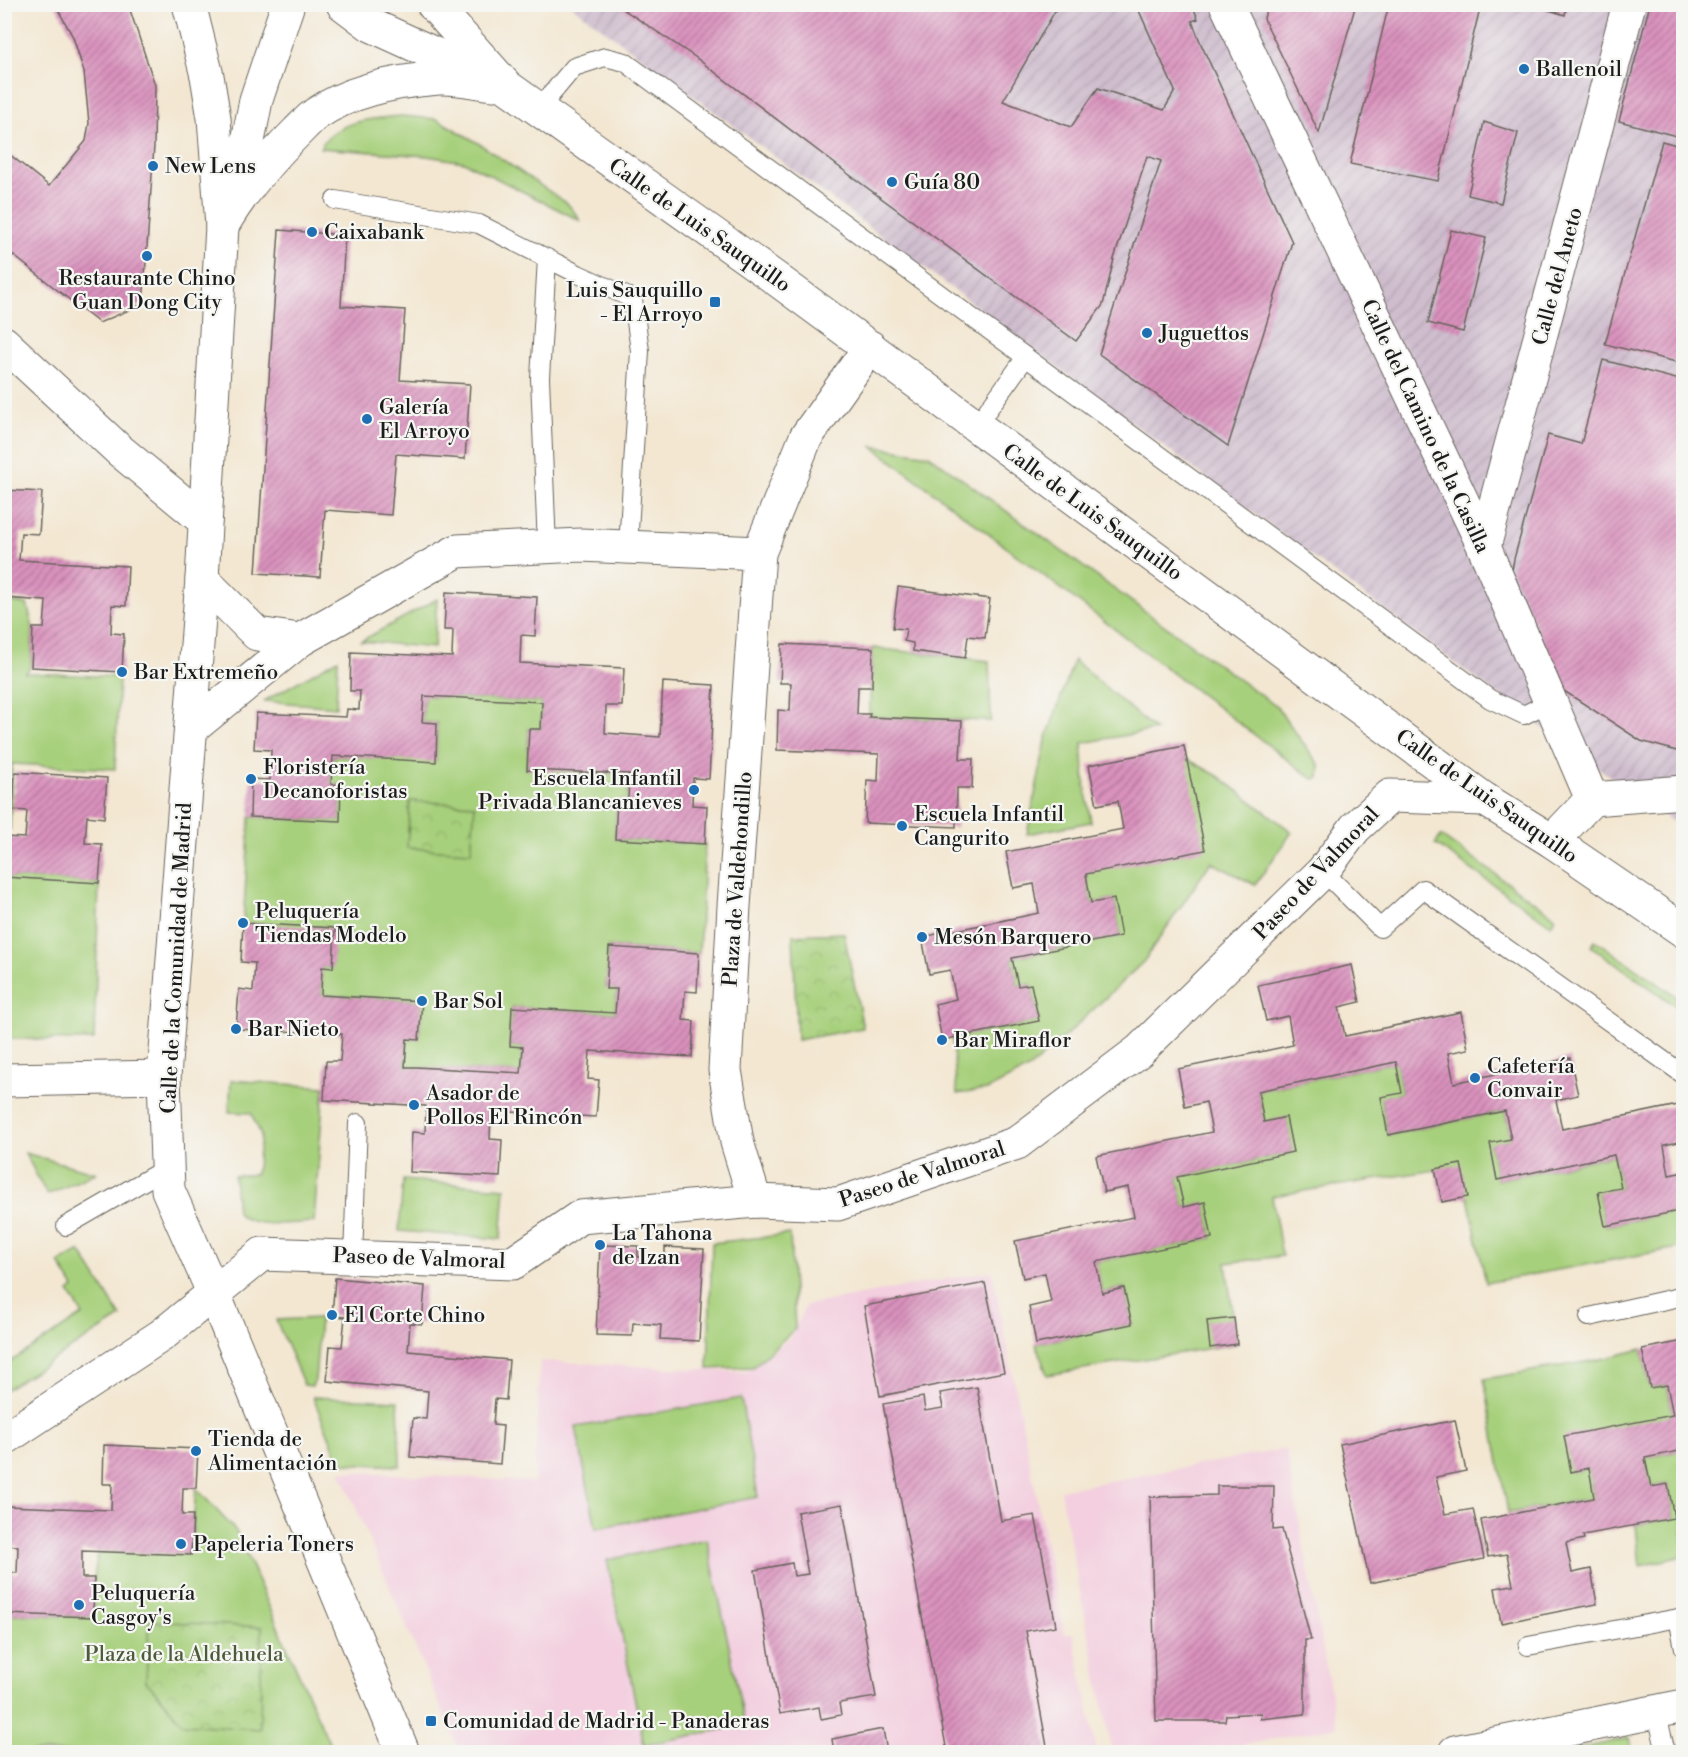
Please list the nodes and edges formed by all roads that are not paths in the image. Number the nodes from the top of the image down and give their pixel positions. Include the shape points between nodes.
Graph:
1 (189, 4) edge
2 (288, 4) edge
3 (343, 4) edge
4 (433, 4) edge
5 (1226, 4) edge
6 (1629, 4) edge
7 (506, 86) junction
8 (538, 110) junction
9 (335, 200) dead end
10 (229, 214) junction
11 (547, 258) junction
12 (4, 343) edge
13 (870, 347) junction
14 (1026, 357) junction
15 (976, 426) junction
16 (204, 521) junction
17 (547, 547) junction
18 (628, 547) junction
19 (1484, 547) junction
20 (759, 553) junction
21 (202, 579) junction
22 (300, 640) junction
23 (1551, 701) junction
24 (191, 729) junction
25 (1683, 792) edge
26 (1484, 799) junction
27 (1592, 799) junction
28 (1552, 842) junction
29 (1323, 871) junction
30 (1683, 931) edge
31 (1683, 1075) edge
32 (164, 1077) junction
33 (4, 1080) edge
34 (358, 1123) dead end
35 (168, 1167) junction
36 (755, 1201) junction
37 (66, 1226) dead end
38 (353, 1257) junction
39 (213, 1292) junction
40 (1683, 1296) edge
41 (1589, 1317) dead end
42 (4, 1439) edge
43 (1681, 1617) edge
44 (1528, 1646) dead end
45 (1683, 1648) edge
46 (1670, 1709) edge
47 (403, 1752) edge
48 (1455, 1752) edge
49 (1666, 1752) edge

1 - 10 street, Calle de la Comunidad de Madrid via 207,76
2 - 10 street, Calle de la Comunidad de Madrid via 256,100
3 - 7 street, Calle de Luis Sauquillo via 371,25
4 - 7 street, Calle de Luis Sauquillo
5 - 19 street, Calle del Camino de la Casilla
6 - 19 street, Calle del Aneto
7 - 8 street, Calle de Luis Sauquillo
7 - 10 street via 441,78 380,87 348,97 315,114 283,146
8 - 13 street, Calle de Luis Sauquillo
8 - 14 lane via 574,67 605,57 625,62
9 - 11 lane via 479,224
10 - 16 street, Calle de la Comunidad de Madrid
11 - 17 lane via 540,378
11 - 18 lane via 633,299 640,351
12 - 16 street via 119,450
13 - 15 street, Calle de Luis Sauquillo
13 - 20 street, Plaza de Valdehondillo via 806,437
14 - 15 lane
14 - 23 lane via 1490,699 1524,715
15 - 26 street, Calle de Luis Sauquillo
16 - 21 street, Calle de la Comunidad de Madrid
17 - 18 street
17 - 22 street via 457,551
18 - 20 street
19 - 23 street, Calle del Camino de la Casilla
20 - 36 street, Plaza de Valdehondillo via 725,1070 737,1142
21 - 22 street via 257,634
21 - 24 street, Calle de la Comunidad de Madrid
22 - 24 street
23 - 27 street, Calle del Camino de la Casilla
24 - 32 street, Calle de la Comunidad de Madrid
25 - 27 street
26 - 28 street, Calle de Luis Sauquillo
26 - 29 street, Paseo de Valmoral via 1390,796 1355,828
27 - 28 street
28 - 30 street, Calle de Luis Sauquillo
29 - 31 lane via 1380,928 1423,889
29 - 36 street, Paseo de Valmoral via 1139,1051 1017,1143 837,1204
32 - 33 street
32 - 35 street, Calle de la Comunidad de Madrid
34 - 38 lane
35 - 37 lane
35 - 39 street, Calle de la Comunidad de Madrid via 168,1190
36 - 38 street, Paseo de Valmoral via 580,1217 513,1263
38 - 39 street, Paseo de Valmoral via 262,1254
39 - 42 street, Paseo de Valmoral via 162,1335
39 - 47 street, Calle de la Comunidad de Madrid
40 - 41 lane
43 - 44 lane
43 - 45 lane
46 - 48 street
46 - 49 lane

